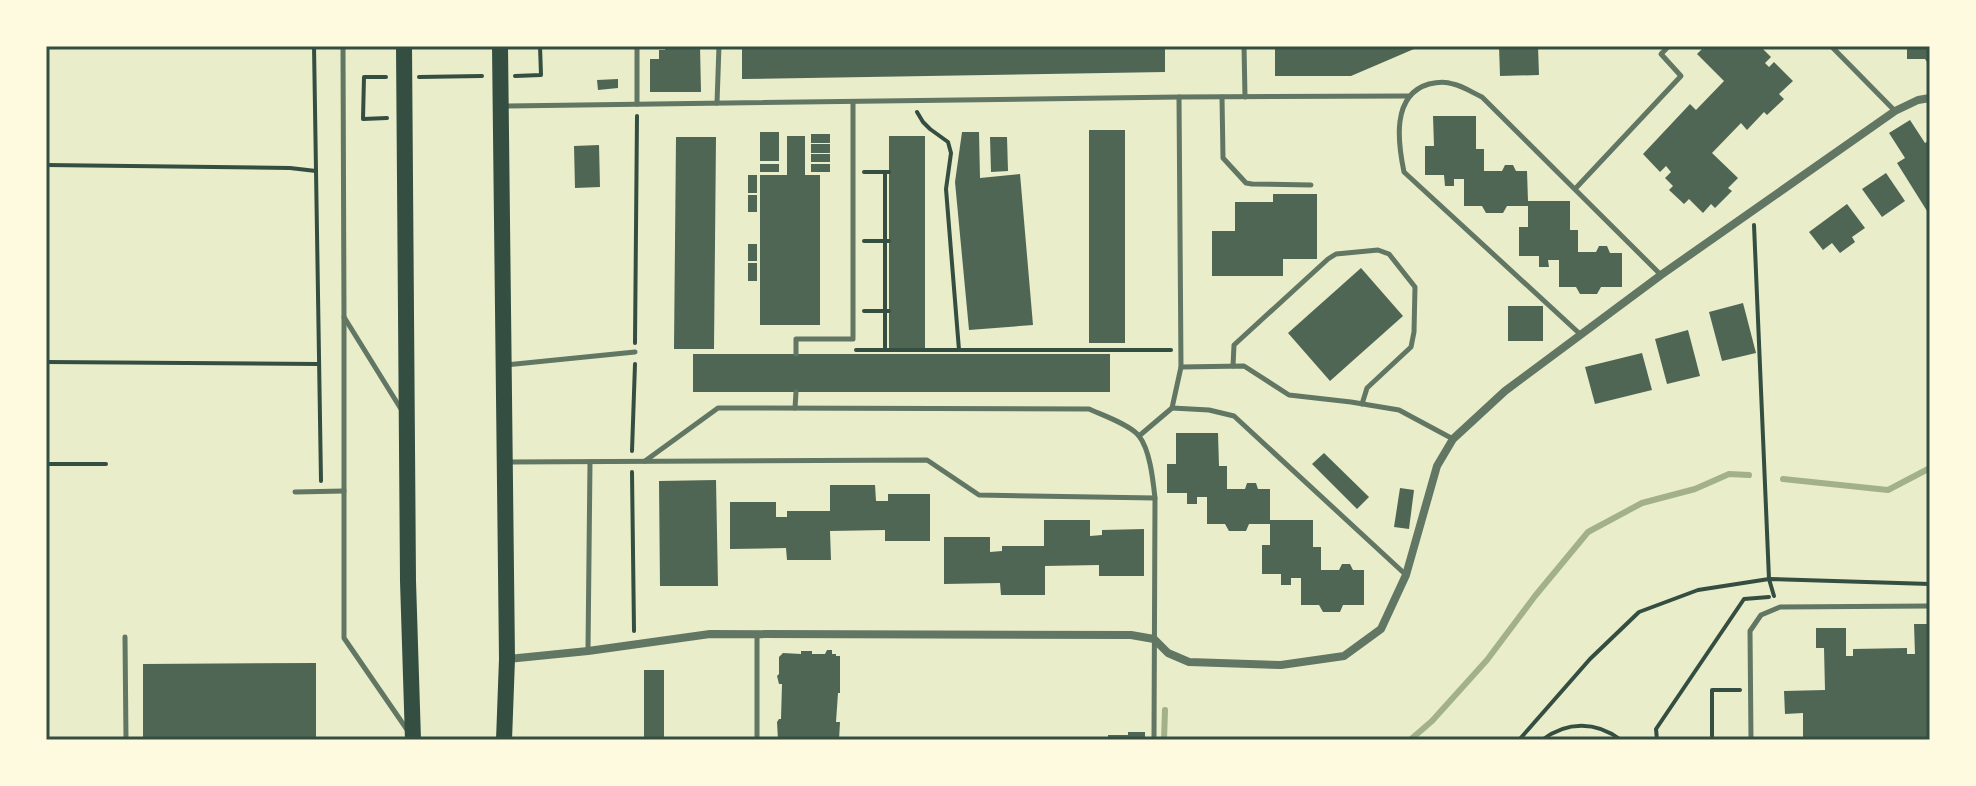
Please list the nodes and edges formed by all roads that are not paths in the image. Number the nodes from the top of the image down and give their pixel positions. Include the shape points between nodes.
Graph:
1 (343, 46) edge
2 (404, 46) edge
3 (500, 46) edge
4 (637, 46) edge
5 (719, 46) edge
6 (1244, 46) edge
7 (1669, 46) edge
8 (1831, 46) edge
9 (1410, 96) junction
10 (1179, 97) junction
11 (1222, 97) junction
12 (1245, 97) junction
13 (1930, 98) edge
14 (853, 102) junction
15 (717, 103) junction
16 (637, 104) junction
17 (500, 106) junction
18 (1895, 111) junction
19 (1311, 185) dead end
20 (1575, 189) junction
21 (1661, 275) junction
22 (344, 317) junction
23 (1580, 335) junction
24 (635, 352) road end
25 (796, 354) dead end
26 (503, 366) junction
27 (1233, 366) junction
28 (1181, 367) junction
29 (796, 392) dead end
30 (1362, 404) junction
31 (795, 408) junction
32 (1172, 408) junction
33 (407, 419) junction
34 (1139, 436) junction
35 (1453, 439) junction
36 (645, 461) junction
37 (590, 462) junction
38 (504, 463) junction
39 (344, 491) junction
40 (295, 492) dead end
41 (1155, 498) junction
42 (1406, 575) junction
43 (1930, 606) edge
44 (757, 634) junction
45 (125, 637) dead end
46 (1154, 639) junction
47 (588, 651) junction
48 (507, 659) junction
49 (413, 739) edge
50 (126, 740) edge
51 (504, 740) edge
52 (757, 740) edge
53 (1154, 740) edge
54 (1751, 740) edge

1 - 22 lane
2 - 33 highway
3 - 17 highway
4 - 16 lane
5 - 15 lane
6 - 12 lane
7 - 20 lane via 1661,54 1681,76
8 - 18 lane
9 - 12 lane
9 - 20 lane via 1438,82 1482,97
9 - 23 lane via 1400,120 1404,172
10 - 11 lane
10 - 14 lane
10 - 28 lane
11 - 12 lane
11 - 19 lane via 1223,158 1242,180
13 - 18 street
14 - 15 lane
14 - 25 lane via 853,339 796,339
15 - 16 lane
16 - 17 lane
17 - 26 highway
18 - 21 street
20 - 21 lane
21 - 23 street
22 - 33 lane
22 - 39 lane
23 - 35 street via 1505,391
24 - 26 lane
26 - 38 highway
27 - 28 lane
27 - 30 lane via 1244,366 1289,395
27 - 30 lane via 1234,345 1328,259 1378,250 1389,254 1415,287 1414,332 1411,347 1367,388
28 - 32 lane
29 - 31 lane
30 - 35 lane via 1399,410
31 - 34 lane via 1089,409
31 - 36 lane via 718,408
32 - 34 lane
32 - 42 lane via 1234,416
33 - 49 highway
34 - 41 lane via 1151,465
35 - 42 street via 1437,466
36 - 37 lane
36 - 41 lane via 927,460 979,495
37 - 38 lane
37 - 47 lane
38 - 48 highway
39 - 40 lane
39 - 49 lane via 344,638
41 - 46 lane
42 - 46 street via 1381,629 1344,656 1281,665 1189,662 1168,653
43 - 54 lane via 1780,607 1761,615 1750,631
44 - 46 street
44 - 47 street via 710,634
44 - 52 lane
45 - 50 lane
46 - 53 lane
47 - 48 street
48 - 51 highway

